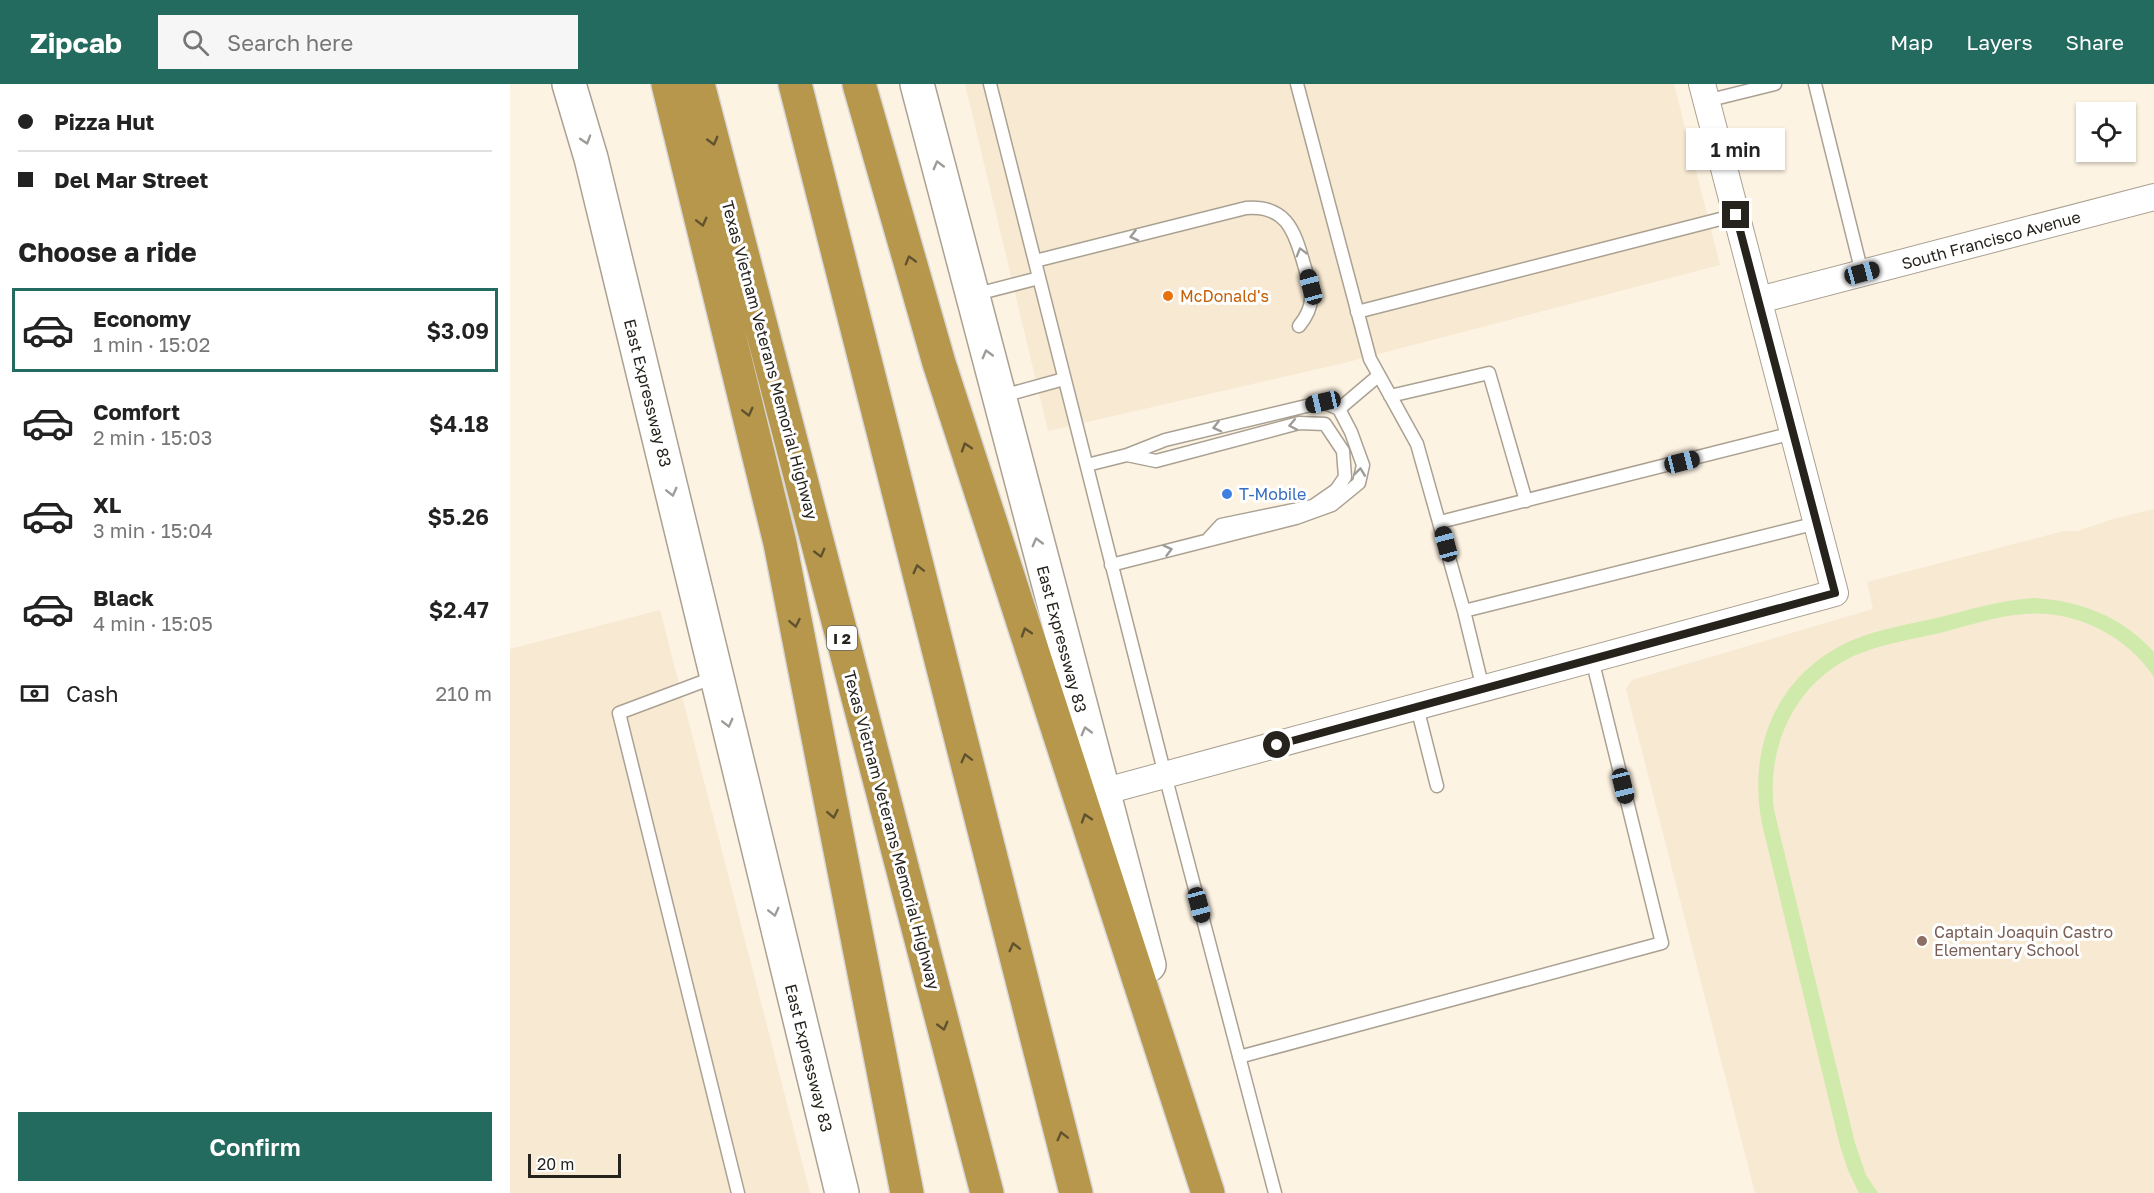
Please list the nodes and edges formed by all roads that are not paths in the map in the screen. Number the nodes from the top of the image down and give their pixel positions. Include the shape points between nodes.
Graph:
1 (569, 84) edge
2 (668, 84) edge
3 (698, 84) edge
4 (795, 84) edge
5 (859, 84) edge
6 (916, 84) edge
7 (990, 84) edge
8 (1297, 84) edge
9 (1775, 84) edge
10 (1815, 84) edge
11 (1704, 93) edge
12 (2154, 197) edge
13 (1736, 215) junction
14 (1035, 261) junction
15 (1862, 273) junction
16 (1039, 278) junction
17 (972, 295) junction
18 (1759, 300) junction
19 (1357, 312) junction
20 (1299, 326) dead end
21 (1378, 376) junction
22 (1064, 379) junction
23 (1390, 396) junction
24 (998, 397) junction
25 (1339, 409) junction
26 (1793, 433) junction
27 (1127, 455) junction
28 (1087, 465) junction
29 (1526, 501) junction
30 (1440, 522) junction
31 (1817, 523) junction
32 (1208, 539) junction
33 (1112, 565) junction
34 (1464, 611) junction
35 (1592, 659) junction
36 (717, 676) junction
37 (1483, 689) junction
38 (1417, 707) junction
39 (1165, 775) junction
40 (1437, 786) dead end
41 (1102, 792) junction
42 (1239, 1057) junction
43 (738, 1193) edge
44 (842, 1193) edge
45 (907, 1193) edge
46 (987, 1193) edge
47 (1076, 1193) edge
48 (1209, 1193) edge
49 (1275, 1193) edge

1 -> 36 main road, East Expressway 83 via 591,158
2 -> 45 highway via 780,543
3 -> 46 highway, Texas Vietnam Veterans Memorial Highway / I 2
47 -> 4 highway
48 -> 5 highway via 939,363
17 -> 6 main road, East Expressway 83
7 - 14 lane
8 - 19 lane
9 - 11 lane
10 - 15 lane
11 - 13 street
12 - 15 street, South Francisco Avenue
13 - 18 street
13 - 19 lane
14 - 16 lane
20 -> 14 lane via 1309,314 1311,287 1296,235 1280,215 1269,209 1246,208
15 - 18 street, South Francisco Avenue
16 - 17 lane
16 - 22 lane
24 -> 17 main road, East Expressway 83
18 - 26 street
19 - 21 lane
21 - 23 lane
21 - 25 lane
22 - 24 lane
22 - 28 lane
23 - 29 lane via 1489,373
23 - 30 lane via 1417,444
41 -> 24 main road, East Expressway 83
25 -> 27 lane via 1323,402 1165,440
32 -> 25 lane via 1296,518 1332,505 1359,483 1363,465
26 - 29 lane
26 - 31 street
27 - 28 lane
32 -> 27 lane via 1221,525 1312,506 1336,490 1345,477 1343,451 1325,424 1299,423 1156,460
28 - 33 lane
29 - 30 lane
30 - 34 lane
31 - 34 lane
31 - 35 street via 1835,593
33 -> 32 lane
33 - 39 lane
34 - 37 lane
35 - 37 street
35 - 42 lane via 1662,943
36 - 43 lane via 620,713
36 -> 44 main road, East Expressway 83
37 - 38 street
38 - 39 street
38 - 40 lane
39 - 41 street
39 - 42 lane
41 - 48 main road, East Expressway 83
42 - 49 lane

